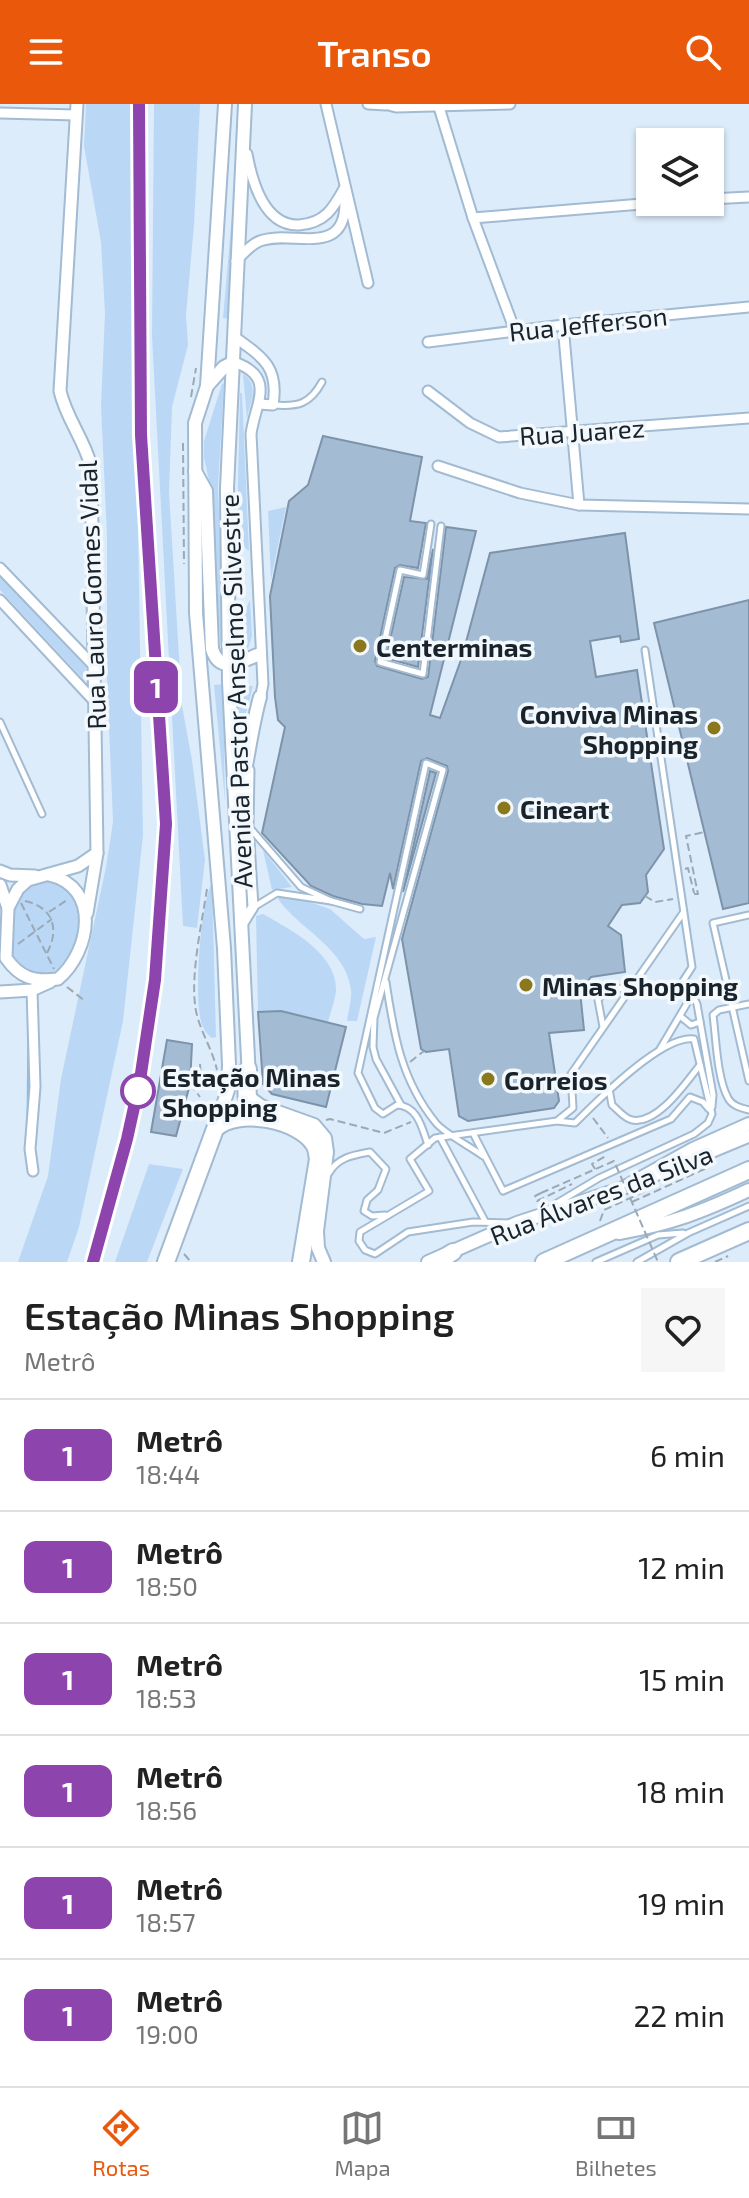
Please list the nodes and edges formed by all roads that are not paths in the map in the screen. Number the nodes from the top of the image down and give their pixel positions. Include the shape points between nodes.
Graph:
1 (225, 104) edge
2 (245, 104) edge
3 (326, 104) edge
4 (368, 104) edge
5 (386, 104) edge
6 (510, 104) edge
7 (407, 105) edge
8 (439, 105) edge
9 (77, 109) edge
10 (0, 113) edge
11 (242, 134) junction
12 (345, 187) junction
13 (749, 197) edge
14 (724, 198) edge
15 (636, 204) edge
16 (473, 218) junction
17 (236, 261) junction
18 (368, 283) dead end
19 (749, 307) edge
20 (563, 325) junction
21 (515, 331) junction
22 (236, 338) junction
23 (428, 342) dead end
24 (234, 362) junction
25 (322, 382) dead end
26 (207, 386) junction
27 (428, 391) dead end
28 (259, 404) junction
29 (273, 405) junction
30 (749, 418) edge
31 (573, 433) junction
32 (438, 466) dead end
33 (194, 468) junction
34 (579, 505) junction
35 (749, 509) edge
36 (431, 524) dead end
37 (441, 526) dead end
38 (0, 568) edge
39 (0, 600) edge
40 (645, 650) dead end
41 (260, 654) junction
42 (94, 666) junction
43 (230, 666) junction
44 (260, 697) junction
45 (95, 702) junction
46 (0, 722) edge
47 (7, 738) junction
48 (0, 742) edge
49 (237, 805) junction
50 (42, 814) dead end
51 (248, 826) junction
52 (97, 853) junction
53 (0, 871) edge
54 (44, 876) junction
55 (0, 885) edge
56 (331, 901) junction
57 (253, 907) junction
58 (8, 908) junction
59 (360, 909) dead end
60 (683, 912) junction
61 (87, 913) junction
62 (749, 915) edge
63 (243, 923) junction
64 (3, 963) edge
65 (55, 973) junction
66 (385, 977) junction
67 (632, 986) junction
68 (32, 990) junction
69 (0, 992) edge
70 (692, 994) junction
71 (749, 1004) edge
72 (732, 1007) junction
73 (680, 1016) junction
74 (700, 1022) junction
75 (691, 1025) junction
76 (603, 1028) junction
77 (694, 1039) junction
78 (658, 1053) junction
79 (701, 1064) junction
80 (248, 1069) joint
81 (749, 1081) edge
82 (609, 1089) junction
83 (401, 1105) junction
84 (749, 1110) edge
85 (259, 1113) junction
86 (712, 1114) junction
87 (557, 1121) junction
88 (749, 1124) edge
89 (215, 1129) junction
90 (473, 1133) junction
91 (455, 1136) junction
92 (749, 1136) edge
93 (440, 1137) junction
94 (428, 1145) junction
95 (483, 1157) junction
96 (749, 1170) edge
97 (33, 1171) dead end
98 (323, 1184) junction
99 (623, 1188) junction
100 (749, 1190) edge
101 (749, 1206) edge
102 (387, 1215) junction
103 (538, 1215) junction
104 (485, 1222) junction
105 (517, 1223) junction
106 (749, 1231) edge
107 (688, 1233) junction
108 (600, 1236) junction
109 (453, 1252) junction
110 (170, 1259) edge
111 (543, 1261) edge
112 (301, 1262) edge
113 (324, 1262) edge
114 (428, 1262) edge
115 (437, 1262) edge
116 (596, 1262) edge
117 (637, 1262) edge
118 (679, 1262) edge

1 - 26 main road, Avenida Pastor Anselmo Silvestre
2 - 11 main road, Avenida Pastor Anselmo Silvestre
3 - 12 street
4 - 5 street
5 - 7 street
6 - 8 street
7 - 8 street
8 - 16 street
9 - 10 street
9 - 42 street, Rua Lauro Gomes Vidal via 60,391 91,466
11 - 12 street via 251,174 264,205 277,219 292,225 324,218
11 - 17 main road, Avenida Pastor Anselmo Silvestre
12 - 17 street via 345,217 338,228 317,240 272,237 256,242
12 - 18 street
13 - 14 street
15 - 16 street
16 - 21 street
17 - 22 main road, Avenida Pastor Anselmo Silvestre
19 - 20 street, Rua Jefferson
20 - 21 street, Rua Jefferson
20 - 31 street
21 - 23 street, Rua Jefferson
22 - 24 main road, Avenida Pastor Anselmo Silvestre
22 - 29 street via 273,372
24 - 26 main road
24 - 28 street, Avenida Pastor Anselmo Silvestre via 256,373
24 - 43 main road, Avenida Pastor Anselmo Silvestre via 227,488
25 - 29 lane via 304,403
26 - 33 main road, Avenida Pastor Anselmo Silvestre via 195,423
27 - 31 street, Rua Juarez via 470,423 499,437
28 - 29 street
28 - 41 street, Avenida Pastor Anselmo Silvestre via 251,434
30 - 31 street, Rua Juarez
31 - 34 street
32 - 34 street via 520,493
33 - 43 main road via 206,491 212,649 219,662
33 - 89 main road, Avenida Pastor Anselmo Silvestre via 196,613 229,1065 228,1090
34 - 35 street
36 - 37 lane via 423,575 400,570 380,662 423,674
38 - 42 street
39 - 45 street
40 - 60 lane
41 - 43 main road
41 - 44 street, Avenida Pastor Anselmo Silvestre
42 - 45 street, Rua Lauro Gomes Vidal
43 - 49 main road, Avenida Pastor Anselmo Silvestre
44 - 49 main road
44 - 51 street, Avenida Pastor Anselmo Silvestre via 249,770
45 - 52 street, Rua Lauro Gomes Vidal
46 - 47 lane
47 - 48 lane
47 - 50 lane
49 - 63 main road, Avenida Pastor Anselmo Silvestre
51 - 56 lane via 301,887
51 - 57 street, Avenida Pastor Anselmo Silvestre
52 - 54 street via 78,866
52 - 61 street, Rua Lauro Gomes Vidal
53 - 54 street
54 - 58 street via 28,880
54 - 61 street via 61,878 76,889
55 - 58 street
56 - 57 lane via 277,893
56 - 59 lane
57 - 63 street, Avenida Pastor Anselmo Silvestre
58 - 64 street
60 - 67 lane
60 - 70 lane via 692,967 681,984
61 - 65 street, Rua Lauro Gomes Vidal via 70,967
62 - 72 lane via 713,923
63 - 80 main road, Avenida Pastor Anselmo Silvestre
64 - 65 street via 26,978
65 - 68 street
66 - 83 lane via 373,1047
66 - 83 lane via 443,770 426,763 358,1073 383,1114
66 - 91 lane via 402,1067 437,1124
67 - 76 lane
67 - 76 lane via 604,992 598,1000
68 - 69 street
68 - 97 street
70 - 73 lane
70 - 74 lane
71 - 72 lane
72 - 81 lane
72 - 84 lane via 713,1015 720,1071 728,1098
73 - 75 lane
73 - 78 lane
74 - 75 lane
74 - 86 lane
75 - 77 lane
76 - 87 lane via 571,1074 573,1108
77 - 78 lane via 676,1040
77 - 79 lane
78 - 82 lane
79 - 82 lane via 665,1108 638,1120 612,1105
79 - 86 lane
80 - 85 highway via 246,1101 251,1113
82 - 87 lane via 575,1123
83 - 94 lane via 418,1119
85 - 89 highway via 232,1118
85 - 98 main road via 314,1125 325,1138
85 - 112 highway via 300,1130 318,1159
86 - 95 lane via 690,1097 671,1119 503,1191
86 - 103 lane via 694,1134 599,1178
87 - 90 lane
88 - 99 main road
89 - 110 highway
90 - 91 lane
90 - 95 lane
91 - 93 lane
91 - 95 lane
92 - 99 street, Rua Álvares da Silva
93 - 94 lane
93 - 104 lane
94 - 102 lane via 410,1159 429,1191
96 - 108 highway
98 - 102 lane via 334,1164 370,1152 386,1169 364,1211
98 - 113 main road via 317,1231
99 - 103 main road, Rua Álvares da Silva
100 - 108 main road via 694,1215
101 - 107 lane
102 - 104 lane via 360,1232 365,1250 375,1254 408,1232
103 - 105 main road, Rua Álvares da Silva
104 - 105 lane
105 - 109 main road, Rua Álvares da Silva
106 - 118 highway
107 - 116 lane via 658,1235
107 - 117 lane
108 - 111 highway
109 - 114 main road, Rua Álvares da Silva
109 - 115 highway

